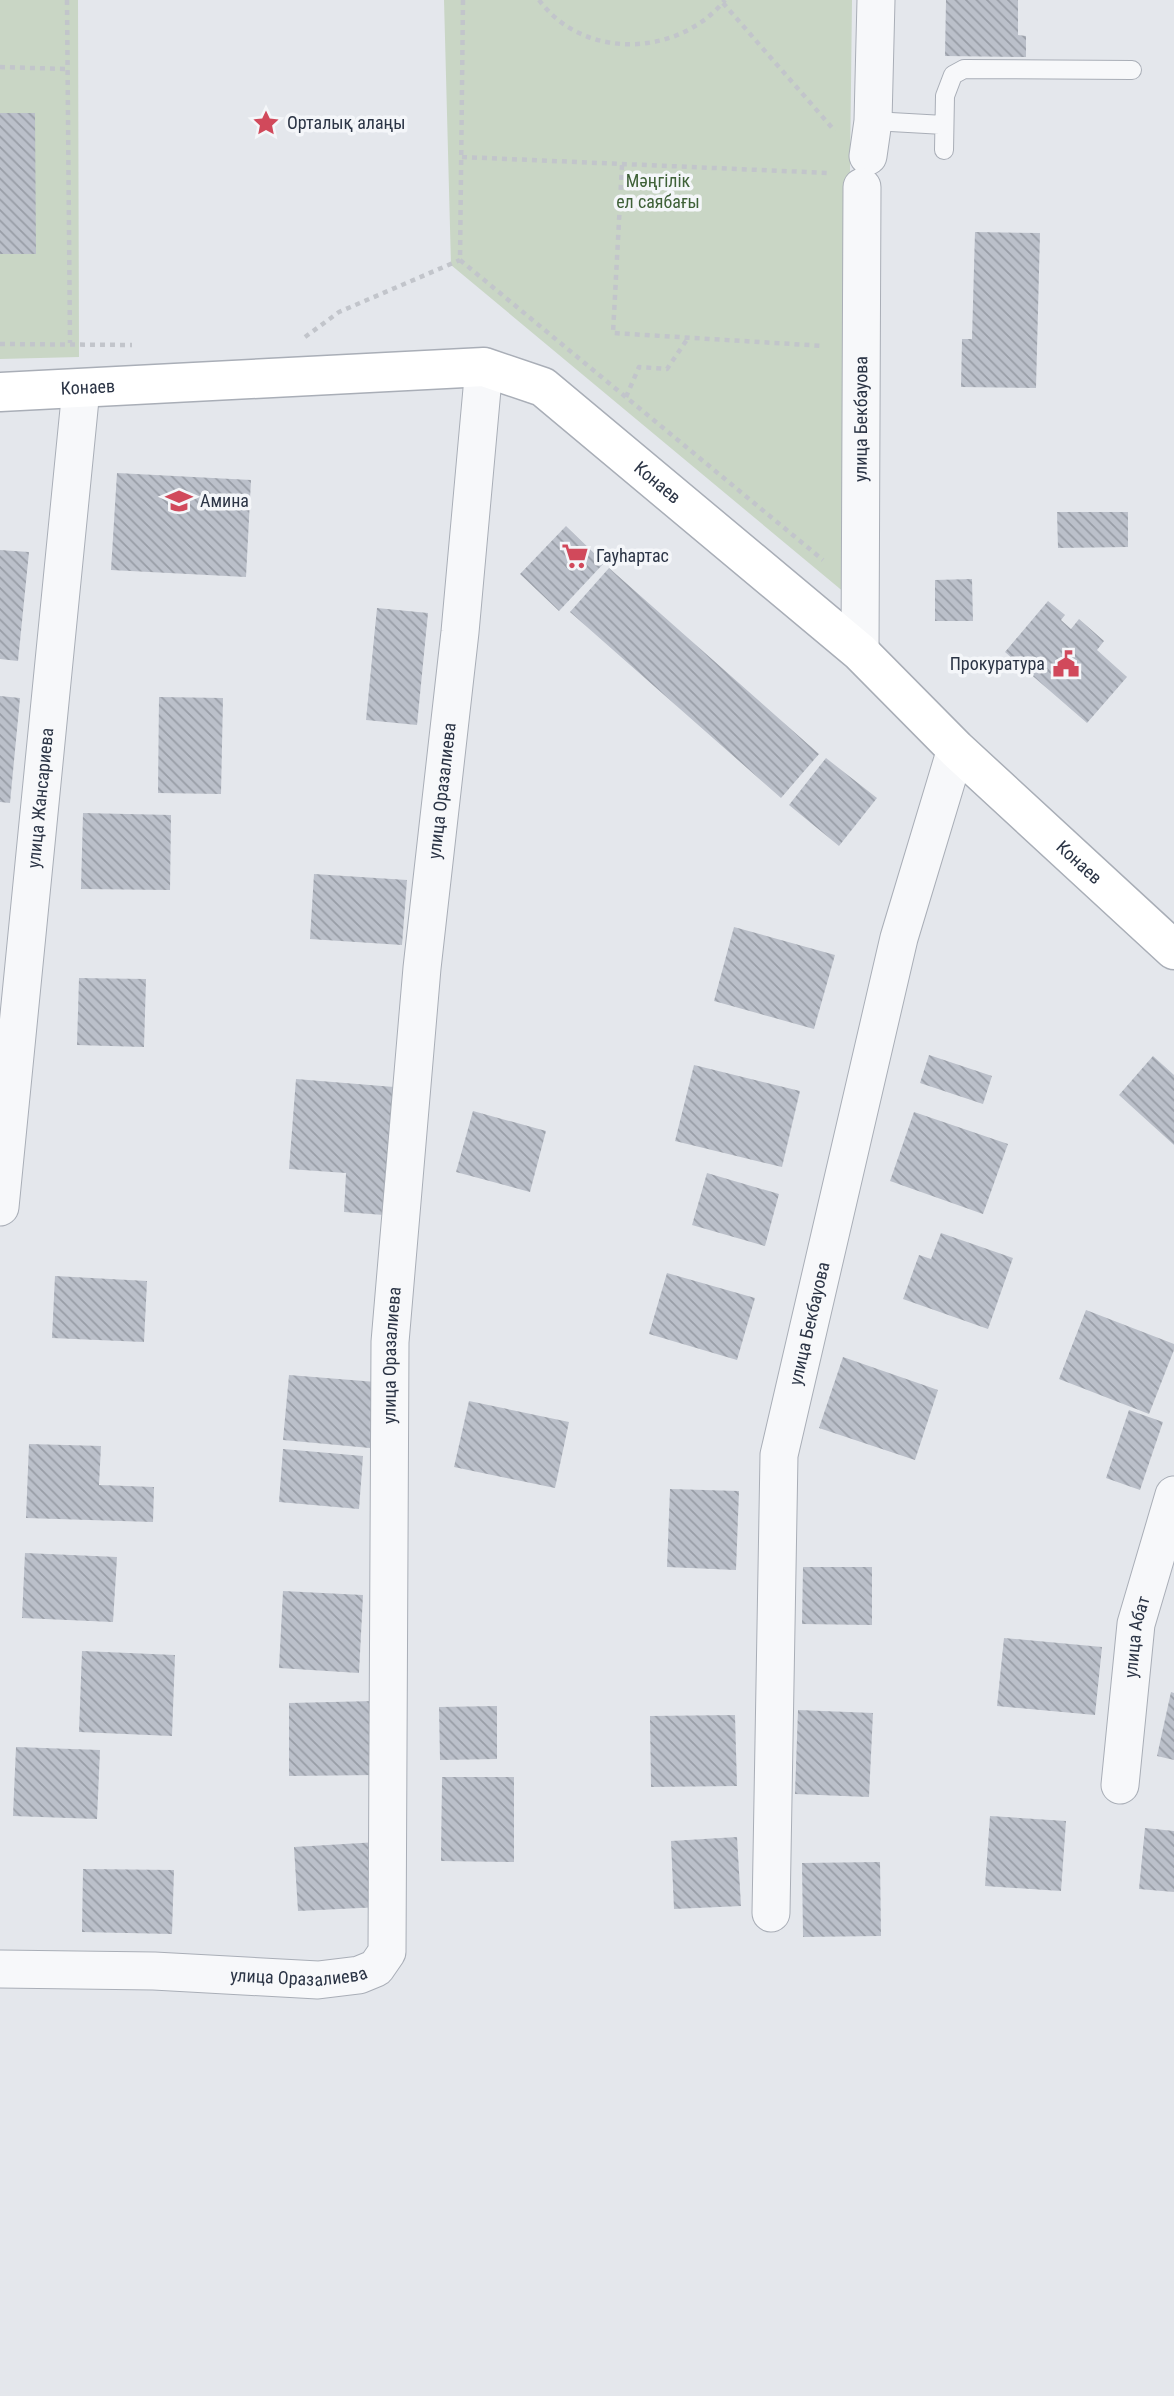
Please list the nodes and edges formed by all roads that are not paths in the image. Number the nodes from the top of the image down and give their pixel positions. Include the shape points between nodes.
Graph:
1 (876, 0) edge
2 (1132, 70) dead end
3 (873, 121) junction
4 (944, 125) junction
5 (944, 150) dead end
6 (484, 367) junction
7 (81, 389) junction
8 (0, 392) edge
9 (860, 652) junction
10 (956, 749) junction
11 (1174, 950) edge
12 (0, 1207) edge
13 (1174, 1495) edge
14 (1120, 1785) dead end
15 (771, 1913) dead end
16 (0, 1969) edge

1 - 3 street, улица Бекбауова
2 - 4 lane via 964,69 953,75 945,96
3 - 4 lane
3 - 9 street, улица Бекбауова via 855,172
4 - 5 lane
6 - 7 main road, Конаев
6 - 9 main road, Конаев via 543,387
6 - 16 street, улица Оразалиева via 422,968 390,1342 387,1952 376,1968 359,1975 318,1980
7 - 8 main road, Конаев
7 - 12 street, улица Жансариева
9 - 10 main road, Конаев
10 - 11 main road, Конаев
10 - 15 street, улица Бекбауова via 899,938 779,1455
13 - 14 street, улица Абат via 1136,1624

